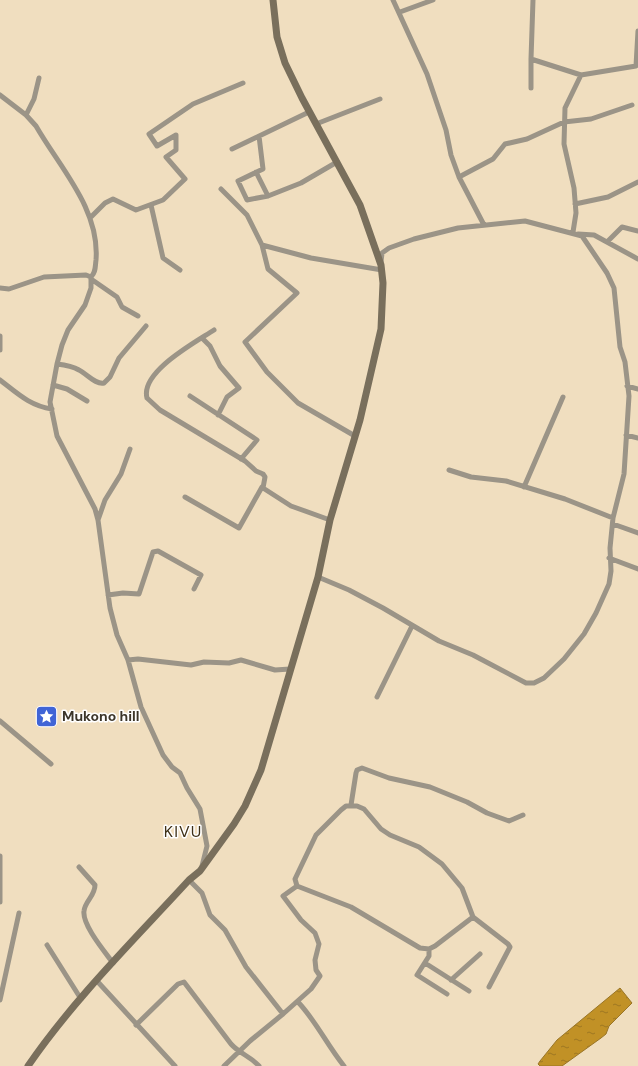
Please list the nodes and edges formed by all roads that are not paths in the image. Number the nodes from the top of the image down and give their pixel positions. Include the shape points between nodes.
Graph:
1 (273, 0) edge
2 (393, 0) edge
3 (433, 0) edge
4 (533, 0) edge
5 (400, 12) junction
6 (638, 31) edge
7 (531, 58) junction
8 (581, 75) junction
9 (39, 78) dead end
10 (243, 83) dead end
11 (531, 88) dead end
12 (0, 95) edge
13 (380, 99) dead end
14 (632, 105) dead end
15 (309, 112) junction
16 (26, 115) junction
17 (564, 122) junction
18 (316, 124) junction
19 (259, 136) junction
20 (232, 149) dead end
21 (337, 162) junction
22 (256, 172) junction
23 (459, 177) junction
24 (638, 182) edge
25 (221, 189) dead end
26 (268, 196) junction
27 (575, 204) junction
28 (150, 205) junction
29 (91, 217) junction
30 (484, 224) junction
31 (638, 231) edge
32 (575, 233) junction
33 (608, 241) junction
34 (262, 245) junction
35 (638, 259) edge
36 (381, 267) junction
37 (180, 270) dead end
38 (91, 278) junction
39 (0, 288) edge
40 (138, 316) dead end
41 (146, 326) dead end
42 (214, 330) dead end
43 (0, 336) edge
44 (202, 338) junction
45 (0, 350) edge
46 (57, 364) junction
47 (0, 380) edge
48 (53, 385) junction
49 (627, 386) junction
50 (638, 389) edge
51 (190, 396) dead end
52 (563, 397) dead end
53 (87, 401) dead end
54 (52, 409) junction
55 (218, 414) junction
56 (626, 435) junction
57 (355, 436) junction
58 (638, 438) edge
59 (130, 449) dead end
60 (241, 459) junction
61 (449, 470) dead end
62 (262, 487) junction
63 (524, 487) junction
64 (185, 497) dead end
65 (98, 520) junction
66 (330, 520) junction
67 (613, 521) junction
68 (638, 533) edge
69 (609, 558) junction
70 (638, 569) edge
71 (318, 577) junction
72 (194, 589) dead end
73 (108, 595) junction
74 (412, 626) junction
75 (128, 660) junction
76 (290, 669) junction
77 (377, 697) dead end
78 (0, 721) edge
79 (51, 764) dead end
80 (351, 806) junction
81 (523, 815) dead end
82 (0, 856) edge
83 (79, 867) dead end
84 (200, 871) junction
85 (189, 880) junction
86 (297, 886) junction
87 (0, 902) edge
88 (19, 913) dead end
89 (473, 917) junction
90 (47, 945) dead end
91 (429, 949) junction
92 (480, 954) dead end
93 (113, 963) junction
94 (425, 963) junction
95 (451, 980) junction
96 (97, 981) junction
97 (489, 987) dead end
98 (469, 991) dead end
99 (447, 994) dead end
100 (81, 999) junction
101 (0, 1000) edge
102 (298, 1002) junction
103 (283, 1014) junction
104 (136, 1025) junction
105 (239, 1052) junction
106 (28, 1066) edge
107 (176, 1066) edge
108 (224, 1066) edge
109 (259, 1066) edge
110 (344, 1066) edge

1 - 15 street via 280,50
2 - 5 street
3 - 5 street
4 - 7 street
5 - 23 street via 427,74
6 - 8 street via 636,66
7 - 8 street
7 - 11 street
8 - 17 street via 565,108
9 - 16 street via 34,99
10 - 28 street via 194,104 150,134 157,146 176,135 176,150 166,157 185,179 163,200
12 - 16 street
13 - 18 street
14 - 17 street via 591,119
15 - 18 street
15 - 19 street
16 - 29 street via 36,126
17 - 23 street via 527,139 505,144 493,158
17 - 27 street via 564,144
18 - 21 street
19 - 20 street
19 - 22 street via 263,169
21 - 26 street via 301,183
21 - 36 street via 360,205
22 - 26 street
22 - 26 street via 238,181 247,200
23 - 30 street
24 - 27 street via 608,197
25 - 34 street via 247,215
27 - 32 street
28 - 29 street via 136,210 113,200 105,203
28 - 37 street via 163,258
29 - 38 street via 96,244 95,271
30 - 32 street via 526,221
30 - 36 street via 414,239 389,248 382,253
31 - 33 street via 622,227
32 - 33 street via 594,235
32 - 49 street via 582,236 614,288
33 - 35 street
34 - 36 street via 311,258
34 - 57 street via 268,269 296,293 245,342 268,372 298,404
36 - 57 street via 381,329
38 - 39 street via 86,275 44,277 13,288
38 - 40 street via 117,297 122,307
38 - 46 street via 91,288 85,305 68,330
41 - 46 street via 119,358 104,384 79,370
42 - 44 street
43 - 45 street
44 - 55 street via 210,346 220,366 239,388 227,397
44 - 60 street via 167,361 155,373 146,396 160,410
46 - 48 street
47 - 54 street via 29,403
48 - 53 street via 67,389
48 - 54 street via 50,402
49 - 50 street
49 - 56 street via 629,396
51 - 55 street
52 - 63 street
54 - 65 street via 57,436 95,509
55 - 60 street via 257,440
56 - 58 street
56 - 67 street via 624,474
57 - 66 street
59 - 65 street
60 - 62 street via 264,474
61 - 63 street
62 - 64 street via 239,528
62 - 66 street via 291,506
63 - 67 street via 564,500
65 - 73 street
66 - 71 street
67 - 68 street
67 - 69 street
69 - 70 street
69 - 74 street via 609,584 596,613 584,634 564,659 539,681 526,683
71 - 74 street via 349,590
71 - 76 street
72 - 73 street via 201,575 158,551 153,552 139,594 123,592
73 - 75 street via 117,635
74 - 77 street
75 - 76 street via 191,665 241,660 275,670
75 - 84 street via 141,707 163,755 180,773 186,788 200,809 207,846
76 - 84 street via 261,770 245,806
78 - 79 street
80 - 81 street via 356,773 362,768 389,778 430,787 510,821
80 - 86 street via 341,810 316,835 295,879
80 - 89 street via 364,809 381,829 419,847 442,864 462,888
82 - 87 street
83 - 93 street via 95,885 93,896 84,909 85,917 92,933
84 - 85 street
85 - 93 street
85 - 103 street via 202,893 210,915 225,930 246,967
86 - 91 street via 351,907 410,943
86 - 102 street via 283,897 315,933 319,944 315,960 316,970 320,976
88 - 101 street
89 - 91 street
89 - 97 street via 510,947
90 - 100 street
91 - 94 street
92 - 95 street
93 - 96 street
94 - 95 street
94 - 99 street via 417,975
95 - 98 street
96 - 100 street
96 - 104 street
100 - 106 street
102 - 103 street
102 - 110 street via 310,1015
103 - 105 street
104 - 105 street via 178,984 184,982
104 - 107 street
105 - 108 street
105 - 109 street via 246,1054

